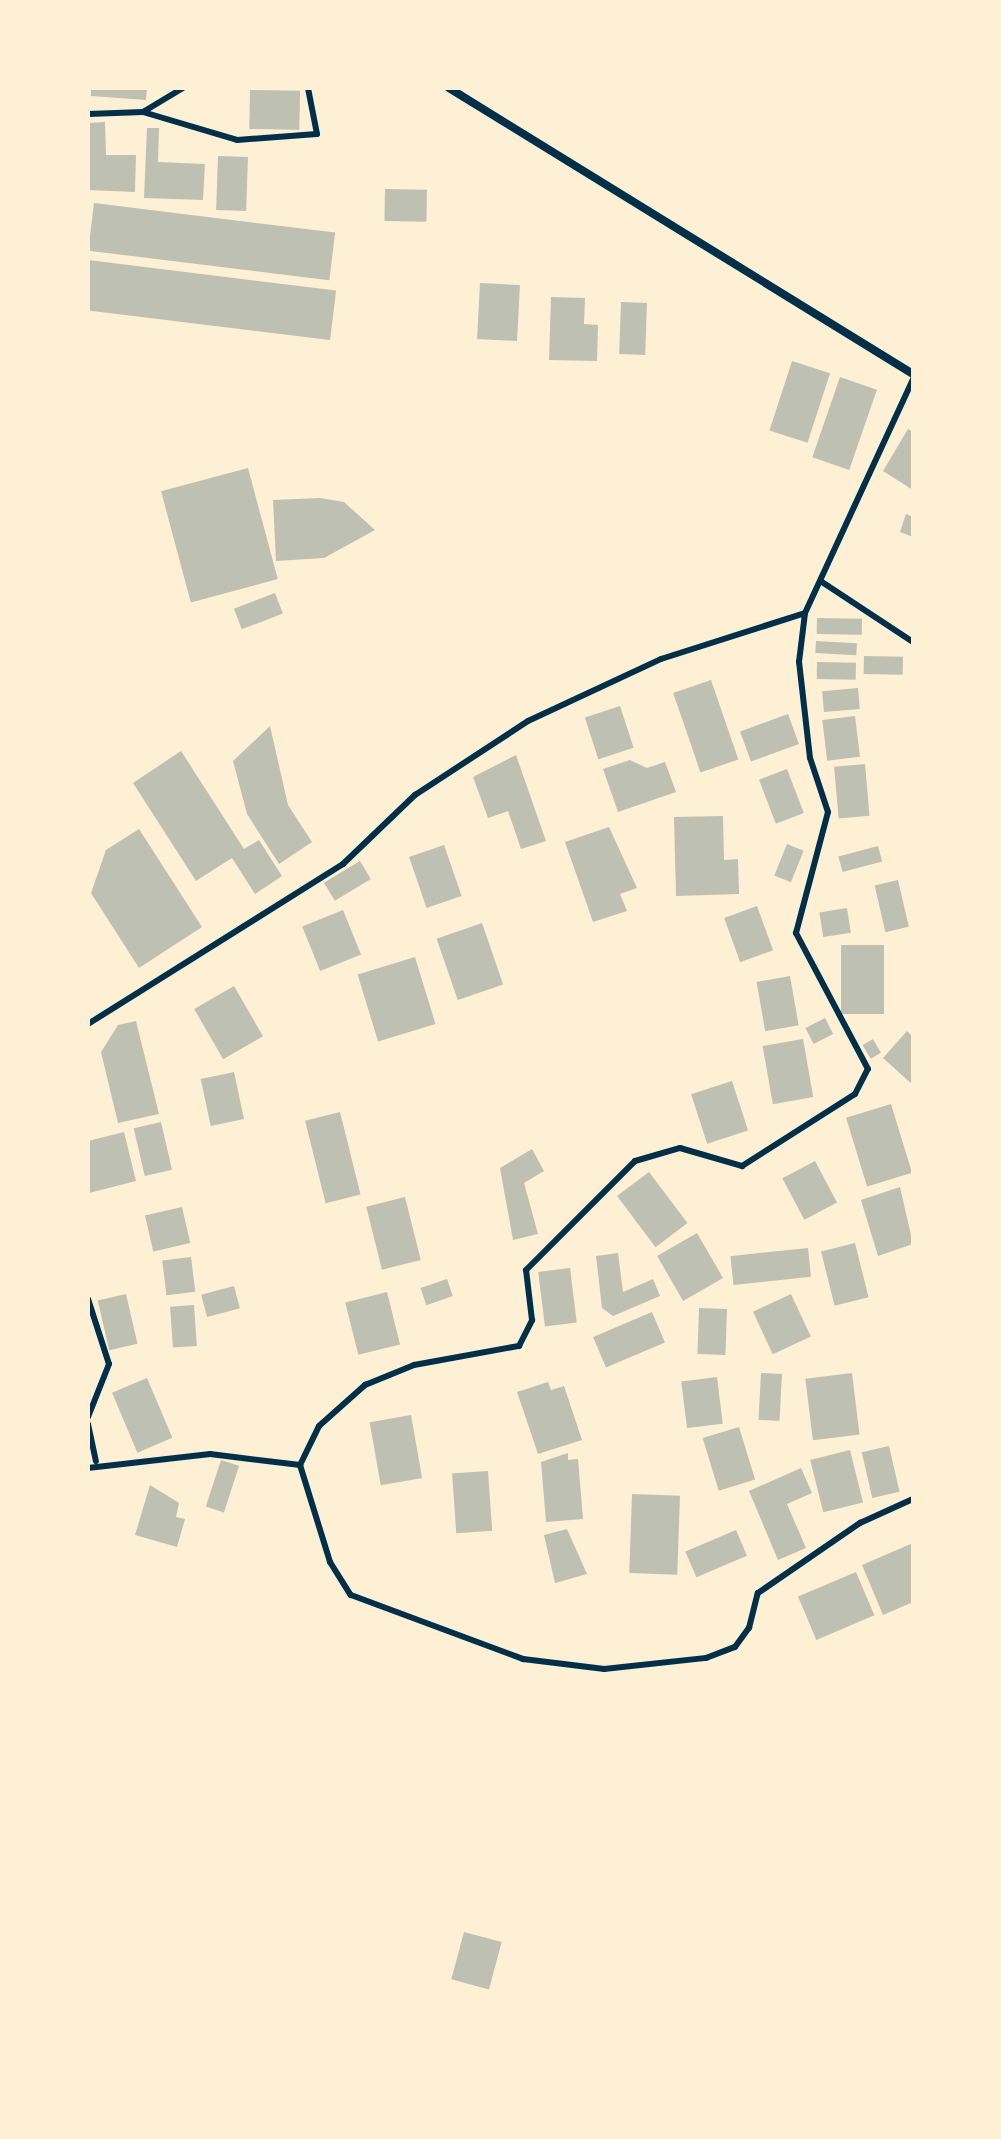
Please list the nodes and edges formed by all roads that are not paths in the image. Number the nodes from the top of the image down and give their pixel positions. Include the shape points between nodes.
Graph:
1 (183, 88) edge
2 (308, 88) edge
3 (449, 88) edge
4 (143, 112) junction
5 (88, 114) edge
6 (913, 377) edge
7 (822, 582) junction
8 (805, 613) junction
9 (913, 642) edge
10 (88, 1024) edge
11 (88, 1299) edge
12 (88, 1417) edge
13 (88, 1424) edge
14 (96, 1461) junction
15 (300, 1465) junction
16 (88, 1468) edge
17 (913, 1499) edge

1 - 4 lane
2 - 4 lane via 317,134 237,140
3 - 6 street
4 - 5 lane
6 - 7 lane
7 - 8 lane
7 - 9 lane
8 - 10 lane via 661,659 528,721 415,795 343,864
8 - 15 lane via 801,676 810,758 828,812 796,933 868,1069 855,1094 742,1166 680,1148 635,1161 526,1270 532,1320 519,1346 414,1365 365,1385 319,1426
11 - 12 lane via 109,1364
13 - 14 lane
14 - 15 lane via 127,1466 210,1454
14 - 16 lane
15 - 17 lane via 330,1562 351,1595 523,1659 604,1669 706,1658 735,1647 758,1593 860,1523

